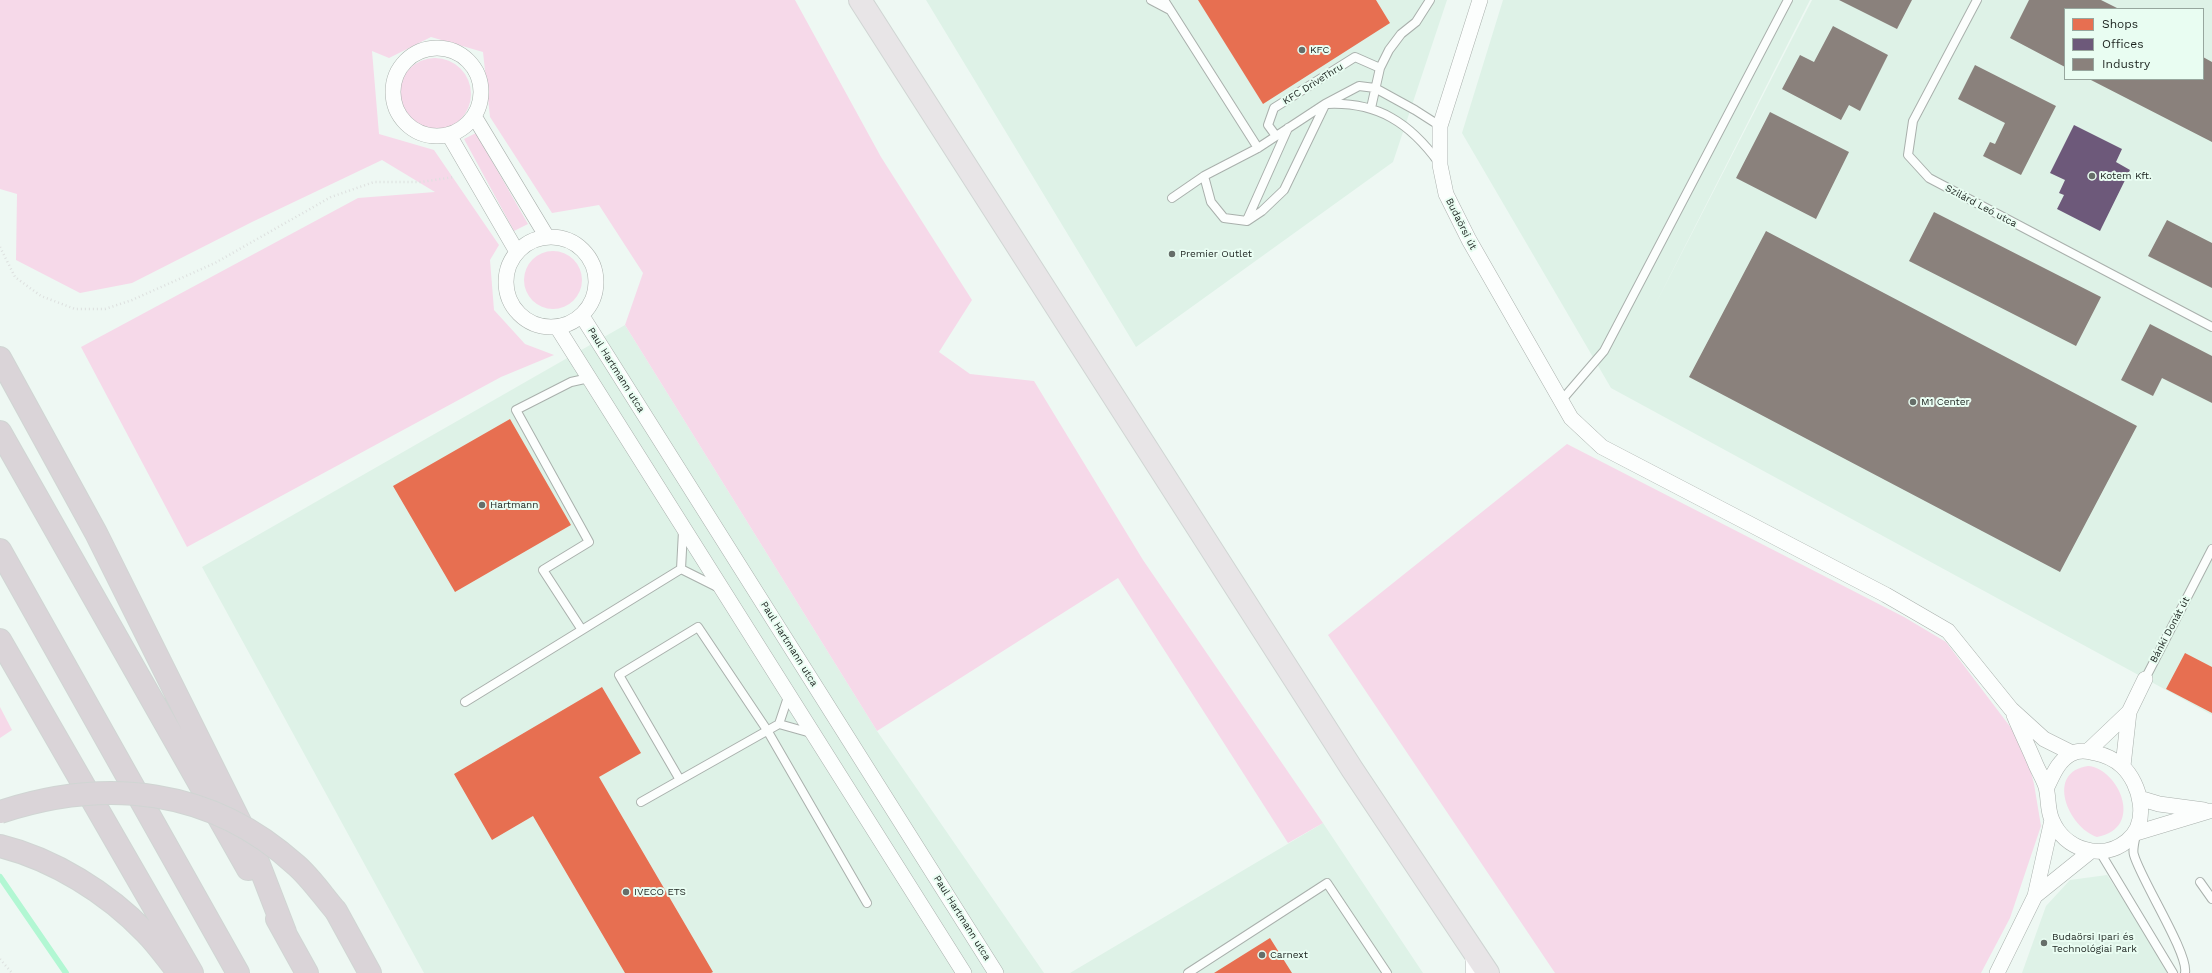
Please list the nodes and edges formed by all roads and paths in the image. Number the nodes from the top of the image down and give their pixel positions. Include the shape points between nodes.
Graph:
1 (860, 0) edge
2 (1151, 0) edge
3 (1164, 0) edge
4 (1430, 0) edge
5 (1480, 0) edge
6 (1788, 0) edge
7 (1977, 0) edge
8 (1171, 10) junction
9 (1380, 68) junction
10 (1375, 88) junction
11 (1326, 104) junction
12 (1371, 108) junction
13 (474, 116) junction
14 (1440, 126) junction
15 (1288, 128) junction
16 (449, 135) junction
17 (1276, 136) junction
18 (1258, 148) junction
19 (1440, 165) junction
20 (472, 174) junction
21 (1204, 176) junction
22 (1172, 198) dead end
23 (1247, 221) junction
24 (547, 237) junction
25 (0, 247) edge
26 (517, 252) junction
27 (582, 316) junction
28 (557, 327) junction
29 (2212, 327) edge
30 (0, 358) edge
31 (589, 378) junction
32 (1561, 401) junction
33 (0, 432) edge
34 (684, 528) junction
35 (2212, 549) edge
36 (0, 550) edge
37 (681, 569) junction
38 (723, 590) junction
39 (582, 630) junction
40 (0, 640) edge
41 (2144, 679) joint
42 (789, 694) junction
43 (465, 702) dead end
44 (2011, 709) junction
45 (2129, 712) junction
46 (779, 724) junction
47 (767, 730) junction
48 (814, 733) junction
49 (2088, 750) junction
50 (2072, 753) junction
51 (2123, 766) junction
52 (680, 780) junction
53 (2046, 787) junction
54 (2139, 798) junction
55 (641, 802) dead end
56 (2211, 810) edge
57 (0, 812) edge
58 (2052, 820) junction
59 (2136, 833) junction
60 (9, 848) edge
61 (2095, 851) junction
62 (2200, 882) dead end
63 (2035, 896) junction
64 (2212, 898) edge
65 (867, 904) dead end
66 (285, 932) junction
67 (1473, 952) junction
68 (0, 958) edge
69 (12, 973) edge
70 (179, 973) edge
71 (192, 973) edge
72 (238, 973) edge
73 (307, 973) edge
74 (370, 973) edge
75 (964, 973) edge
76 (996, 973) edge
77 (1188, 973) edge
78 (1387, 973) edge
79 (1473, 973) edge
80 (1488, 973) edge
81 (1997, 973) edge
82 (2173, 973) edge
83 (2185, 973) edge

1 - 67 main road via 1347,763
2 - 8 lane
3 - 8 lane
4 - 9 lane via 1416,22 1401,34
5 - 14 street, Budaörsi út
6 - 32 lane via 1604,351
7 - 29 lane, Szilárd Leó utca via 1913,121 1908,155 1929,178
8 - 18 lane
9 - 10 lane
9 - 17 lane, KFC DriveThru via 1355,57 1274,108 1268,125
10 - 11 lane via 1359,86
10 - 12 lane
10 - 14 lane
11 - 12 lane via 1349,103
11 - 15 lane
11 - 23 lane via 1284,190
12 - 19 lane via 1401,123 1426,145
13 - 16 street via 463,128
13 - 16 street via 481,97 479,80 467,59 449,49 434,47 419,51 401,64 392,86 395,108 403,121 410,128 424,134
13 - 24 street
14 - 19 street, Budaörsi út
15 - 17 lane
15 - 23 lane
16 - 20 street
17 - 18 lane
18 - 21 lane
19 - 32 street, Budaörsi út via 1446,194 1468,240
20 - 25 path via 421,182 374,182 331,197 215,264 105,309 75,309 41,296 15,277
20 - 26 street
21 - 22 lane
21 - 23 lane via 1211,202 1224,218
24 - 26 street via 532,241
24 - 27 street via 573,243 586,253 591,262 596,277 594,298
26 - 28 street via 506,278 510,300 521,316 535,324
27 - 28 street
27 - 76 street, Paul Hartmann utca
28 - 31 street
30 - 66 highway via 96,533 251,844
31 - 34 street
31 - 39 lane via 570,382 516,410 589,542 543,570
32 - 44 street, Budaörsi út via 1571,418 1602,447 1886,595 1948,632
33 - 66 highway
34 - 37 lane
34 - 38 street
35 - 41 lane, Bánki Donát út
36 - 72 highway
37 - 38 lane
37 - 39 lane
38 - 42 street
39 - 43 lane
40 - 71 highway
41 - 45 street, Bánki Donát út
42 - 46 lane
42 - 48 street
44 - 50 street via 2044,739
44 - 53 street
45 - 49 street, Bánki Donát út
45 - 51 street, Bánki Donát út
46 - 47 lane
46 - 48 lane
47 - 52 lane
47 - 52 lane via 698,627 620,675
47 - 65 lane
48 - 75 street
49 - 50 street
49 - 51 street via 2108,756
50 - 53 street via 2056,767
51 - 54 street
52 - 55 lane
53 - 58 street
54 - 56 street via 2159,804
54 - 59 street via 2142,813
56 - 59 street
57 - 74 highway, bridge via 33,801 95,793 161,797 203,807 247,828 296,865 336,911
58 - 61 street via 2070,844
58 - 63 street
59 - 61 street via 2118,847
59 - 83 lane via 2133,854 2177,946 2186,967
60 - 70 highway via 49,864 82,882 117,906 146,933
61 - 63 street
61 - 82 lane
62 - 64 lane
63 - 81 street
66 - 73 highway
67 - 79 street
67 - 80 main road
68 - 69 path
77 - 78 lane via 1327,882

